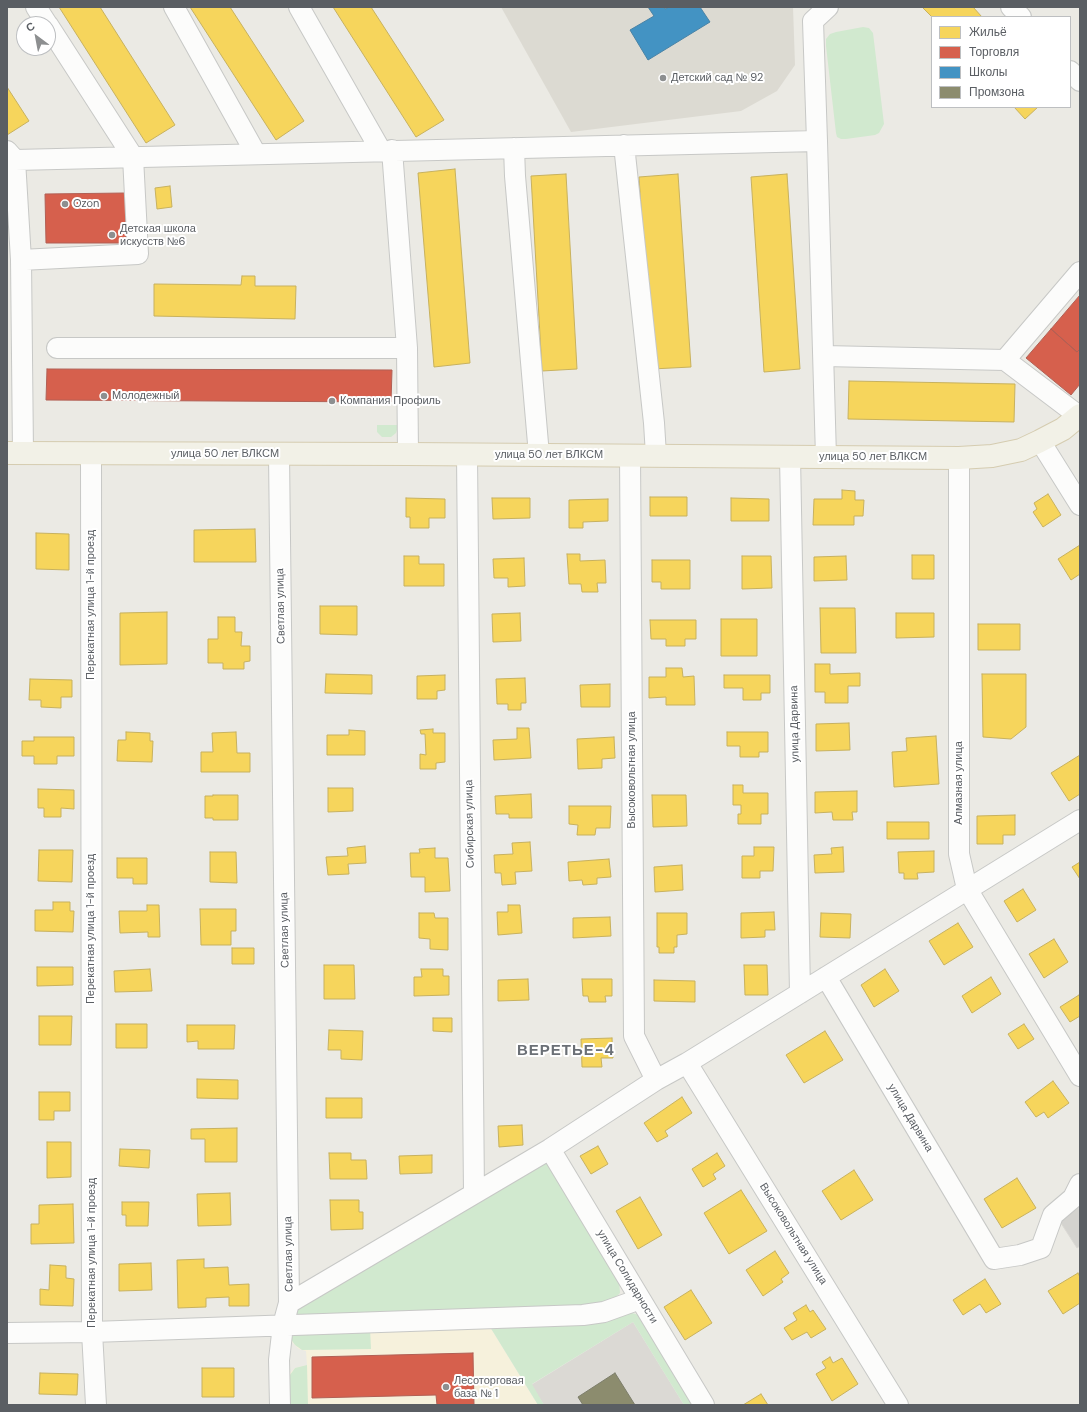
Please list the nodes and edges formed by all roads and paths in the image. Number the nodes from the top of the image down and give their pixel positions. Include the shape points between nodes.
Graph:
1 (36, 7) edge
2 (174, 7) edge
3 (299, 7) edge
4 (828, 7) edge
5 (1011, 7) edge
6 (42, 16) edge
7 (1020, 16) edge
8 (56, 37) edge
9 (1071, 72) edge
10 (1080, 81) edge
11 (817, 140) junction
12 (624, 145) junction
13 (514, 148) junction
14 (386, 151) junction
15 (256, 154) junction
16 (10, 156) edge
17 (133, 157) junction
18 (21, 260) junction
19 (1080, 272) edge
20 (57, 348) dead end
21 (407, 348) junction
22 (824, 356) junction
23 (1005, 360) junction
24 (1079, 416) edge
25 (1040, 441) junction
26 (15, 453) edge
27 (91, 454) junction
28 (279, 454) junction
29 (408, 454) junction
30 (467, 455) junction
31 (539, 455) junction
32 (630, 455) junction
33 (656, 455) junction
34 (790, 456) junction
35 (826, 457) junction
36 (959, 458) junction
37 (1080, 505) edge
38 (1080, 820) edge
39 (966, 889) junction
40 (826, 977) junction
41 (800, 993) junction
42 (687, 1063) junction
43 (1080, 1076) edge
44 (656, 1080) junction
45 (550, 1149) junction
46 (1080, 1184) edge
47 (474, 1193) junction
48 (640, 1299) junction
49 (289, 1303) junction
50 (283, 1325) junction
51 (92, 1332) junction
52 (7, 1333) edge
53 (96, 1405) edge
54 (280, 1405) edge
55 (704, 1405) edge
56 (898, 1405) edge

1 - 6 street
2 - 15 street
3 - 14 street
4 - 11 street via 812,21
5 - 7 street
8 - 17 street
9 - 10 street
11 - 12 street
11 - 22 street
12 - 13 street
12 - 33 street
13 - 14 street
13 - 31 street
14 - 15 street
14 - 21 street
15 - 17 street
16 - 17 street
16 - 18 street
17 - 18 street via 138,254
18 - 26 street
19 - 23 street
20 - 21 street
21 - 29 street
22 - 23 street
22 - 35 street
23 - 24 street
24 - 25 main road, улица 50 лет ВЛКСМ via 1063,429
25 - 36 main road, улица 50 лет ВЛКСМ via 1021,450 992,456
25 - 37 street
26 - 27 main road, улица 50 лет ВЛКСМ
27 - 28 main road, улица 50 лет ВЛКСМ
27 - 51 street, Перекатная улица 1-й проезд
28 - 29 main road, улица 50 лет ВЛКСМ
28 - 49 street, Светлая улица
29 - 30 main road, улица 50 лет ВЛКСМ
30 - 31 main road, улица 50 лет ВЛКСМ
30 - 47 street, Сибирская улица
31 - 32 main road, улица 50 лет ВЛКСМ
32 - 33 main road, улица 50 лет ВЛКСМ
32 - 44 street, Высоковольтная улица via 634,1036
33 - 34 main road, улица 50 лет ВЛКСМ
34 - 35 main road, улица 50 лет ВЛКСМ
34 - 41 street, улица Дарвина
35 - 36 main road, улица 50 лет ВЛКСМ
36 - 39 street, Алмазная улица via 959,854
38 - 39 street
39 - 40 street
39 - 43 street, Алмазная улица
40 - 41 street
40 - 46 street, улица Дарвина via 994,1259 1020,1255 1041,1248 1053,1216 1073,1198
41 - 42 street
42 - 44 street
42 - 56 street, Высоковольтная улица
44 - 45 street
45 - 47 street
45 - 48 street, улица Солидарности
47 - 49 street
48 - 50 street via 604,1312 583,1315
48 - 55 street, улица Солидарности
49 - 50 street, Светлая улица
50 - 51 street
50 - 54 street, Светлая улица via 279,1360
51 - 52 street
51 - 53 street, Перекатная улица 1-й проезд

